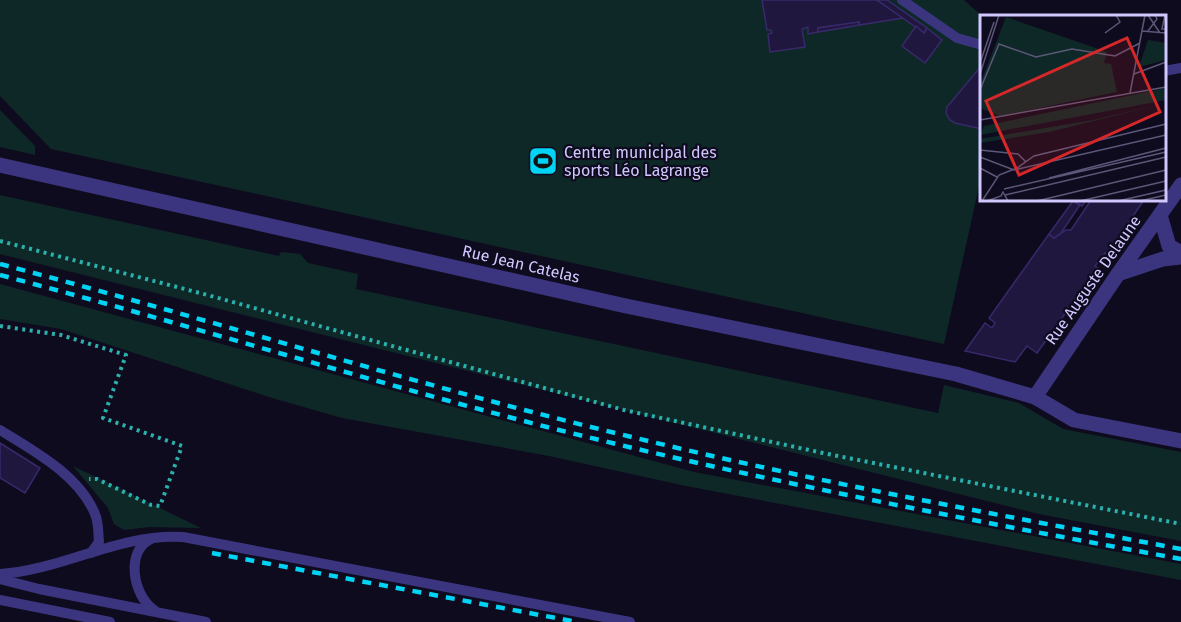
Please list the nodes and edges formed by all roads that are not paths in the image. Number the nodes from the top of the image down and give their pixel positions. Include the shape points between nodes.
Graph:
1 (902, 0) edge
2 (980, 45) edge
3 (1181, 69) edge
4 (1166, 71) edge
5 (0, 165) edge
6 (1181, 185) edge
7 (1160, 215) junction
8 (1181, 255) edge
9 (1118, 274) junction
10 (1035, 397) junction
11 (0, 430) edge
12 (1181, 441) edge
13 (156, 537) junction
14 (90, 553) junction
15 (0, 574) edge
16 (0, 579) edge
17 (0, 600) edge
18 (162, 614) junction
19 (110, 622) edge
20 (207, 622) edge
21 (630, 622) edge

1 - 2 lane via 957,38
3 - 4 lane
5 - 10 street, Rue Jean Catelas via 615,303 956,374
6 - 7 street, Rue Auguste Delaune
7 - 8 street via 1169,246
7 - 9 street, Rue Auguste Delaune
8 - 9 street
9 - 10 street, Rue Auguste Delaune
10 - 12 street, Rue Jean Catelas via 1074,420
11 - 14 lane via 49,462 76,486 97,517 99,542
13 - 14 lane
13 - 18 lane via 140,549 135,575 141,598
13 - 21 lane via 195,540
14 - 15 lane via 41,568
16 - 18 lane
17 - 19 lane
18 - 20 lane

